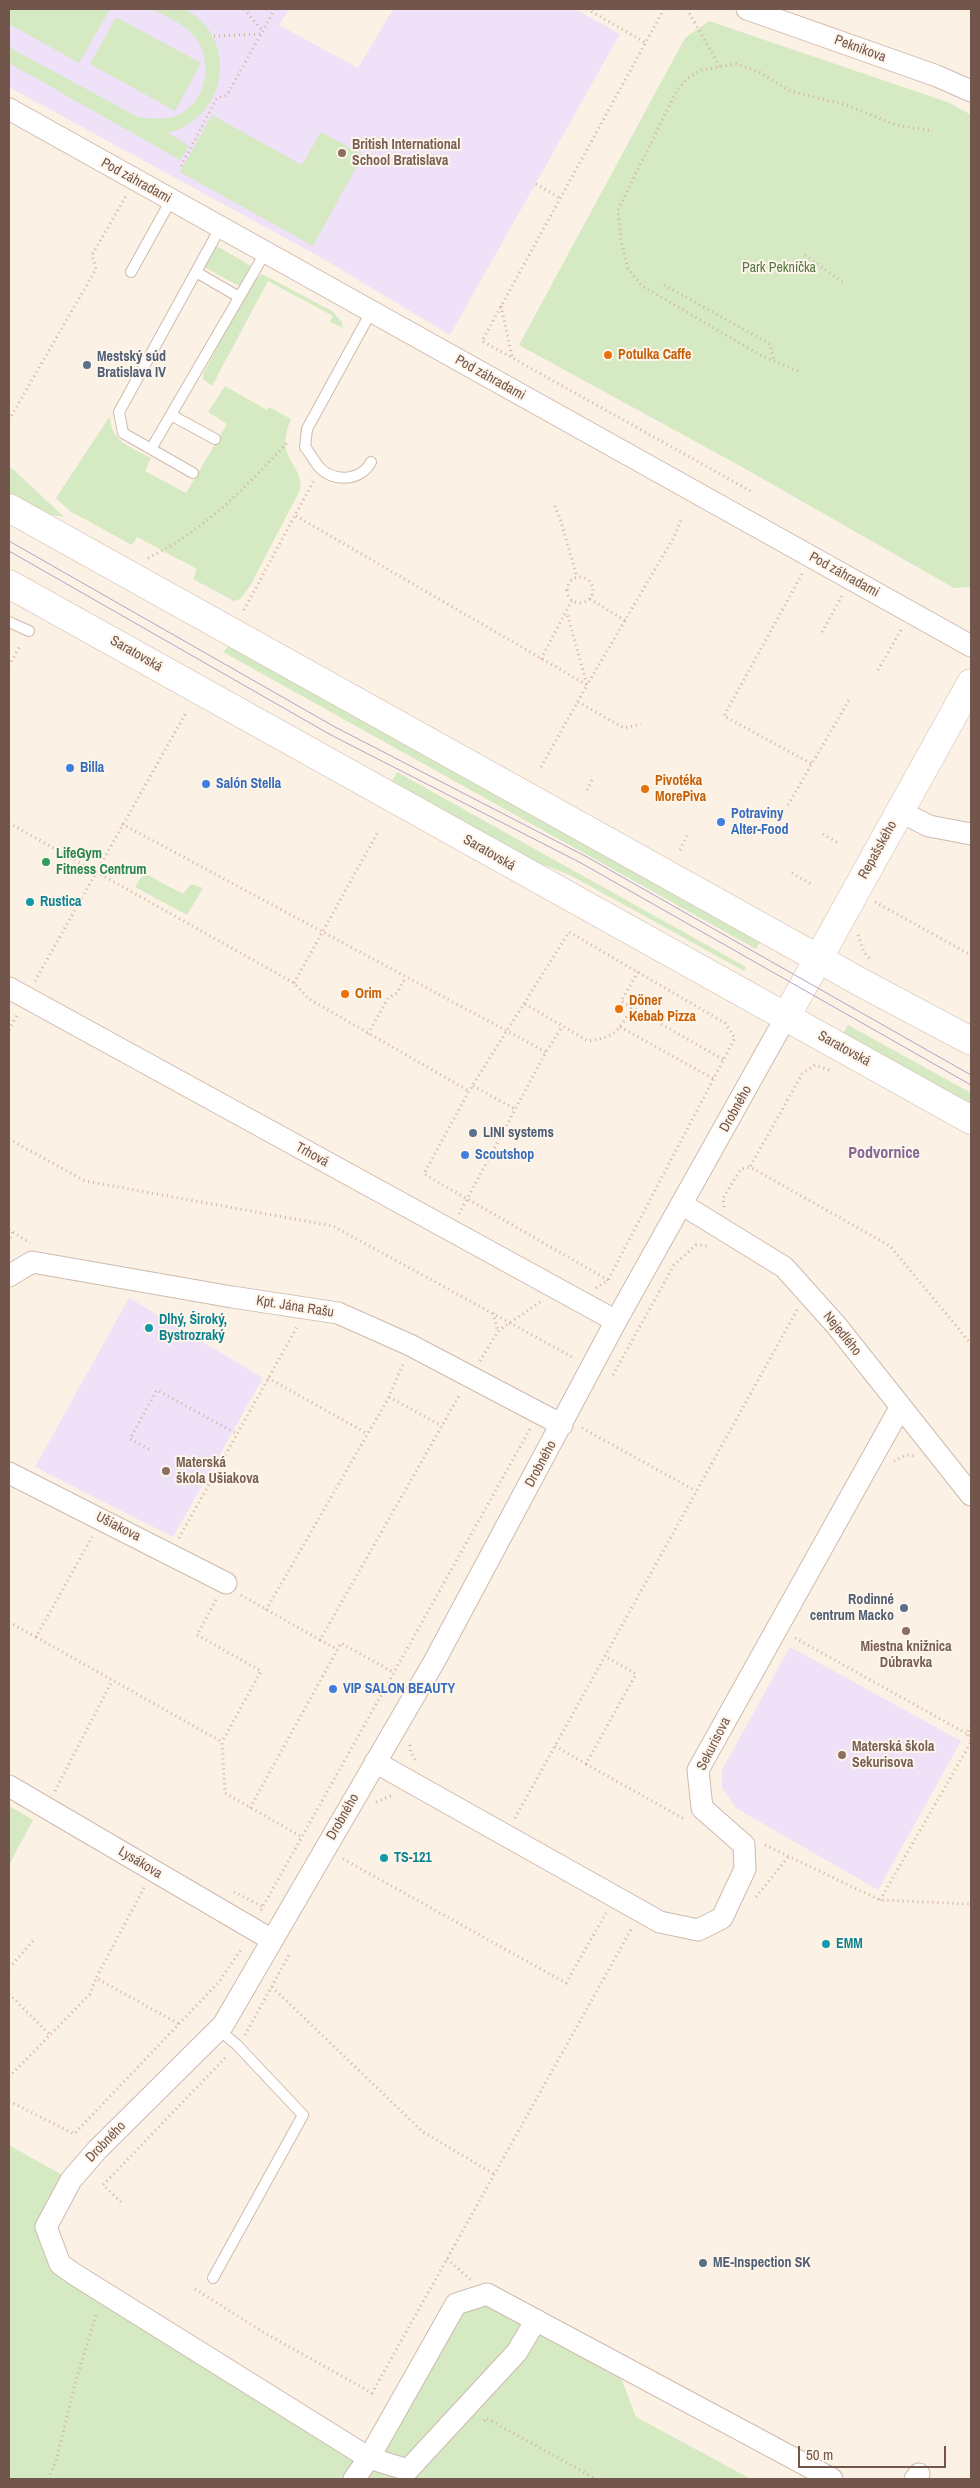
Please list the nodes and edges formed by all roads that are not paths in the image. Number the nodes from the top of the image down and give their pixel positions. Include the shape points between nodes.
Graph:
1 (747, 9) edge
2 (971, 92) edge
3 (9, 109) edge
4 (171, 200) junction
5 (220, 228) junction
6 (265, 253) junction
7 (131, 272) dead end
8 (196, 272) junction
9 (239, 297) junction
10 (372, 312) junction
11 (171, 415) junction
12 (215, 438) dead end
13 (152, 449) junction
14 (371, 462) dead end
15 (193, 473) dead end
16 (9, 508) edge
17 (9, 584) edge
18 (9, 622) edge
19 (29, 631) dead end
20 (971, 646) edge
21 (971, 683) edge
22 (899, 811) junction
23 (971, 834) edge
24 (819, 958) junction
25 (17, 993) edge
26 (786, 1017) junction
27 (971, 1042) edge
28 (971, 1120) edge
29 (683, 1205) junction
30 (9, 1276) edge
31 (616, 1321) junction
32 (900, 1408) junction
33 (570, 1431) junction
34 (9, 1473) edge
35 (971, 1496) edge
36 (226, 1583) road end
37 (375, 1762) junction
38 (9, 1786) edge
39 (272, 1940) junction
40 (218, 2029) junction
41 (213, 2278) dead end
42 (536, 2320) junction
43 (369, 2458) junction
44 (354, 2479) edge
45 (832, 2479) edge

1 - 2 street, Pekníkova via 937,76
3 - 4 street, Pod záhradami
4 - 5 street, Pod záhradami
4 - 7 lane
5 - 6 street, Pod záhradami
5 - 8 lane
6 - 9 lane
6 - 10 street, Pod záhradami
8 - 9 lane
8 - 13 lane via 119,412 123,433
9 - 11 lane
10 - 14 lane via 307,428 305,447 320,468 335,477 352,478 367,469
10 - 20 street, Pod záhradami
11 - 12 lane
11 - 13 lane
13 - 15 lane
16 - 24 main road
17 - 26 main road, Saratovská
18 - 19 lane
21 - 22 main road, Repašského
22 - 23 street via 930,826
22 - 24 main road, Repašského
24 - 26 main road, Repašského
24 - 27 main road
25 - 31 street, Trhová
26 - 28 main road, Saratovská
26 - 29 street, Drobného
29 - 31 street, Drobného
29 - 32 street, Nejedlého via 784,1267 836,1325
30 - 33 street, Kpt. Jána Rašu via 32,1262 338,1313 410,1345
31 - 33 street, Drobného
32 - 35 street, Nejedlého
32 - 37 street, Sekurisova via 698,1770 702,1808 752,1844 745,1868 722,1918 698,1930 660,1922
33 - 37 street, Drobného
34 - 36 street, Ušiakova
37 - 39 street, Drobného
38 - 39 street, Lysákova
39 - 40 street, Drobného
40 - 41 lane via 303,2116
40 - 43 street, Drobného via 97,2150 71,2180 46,2227 60,2264
42 - 43 street, Drobného via 517,2352 408,2470
42 - 43 street via 487,2294 456,2304
42 - 45 street
43 - 44 street

